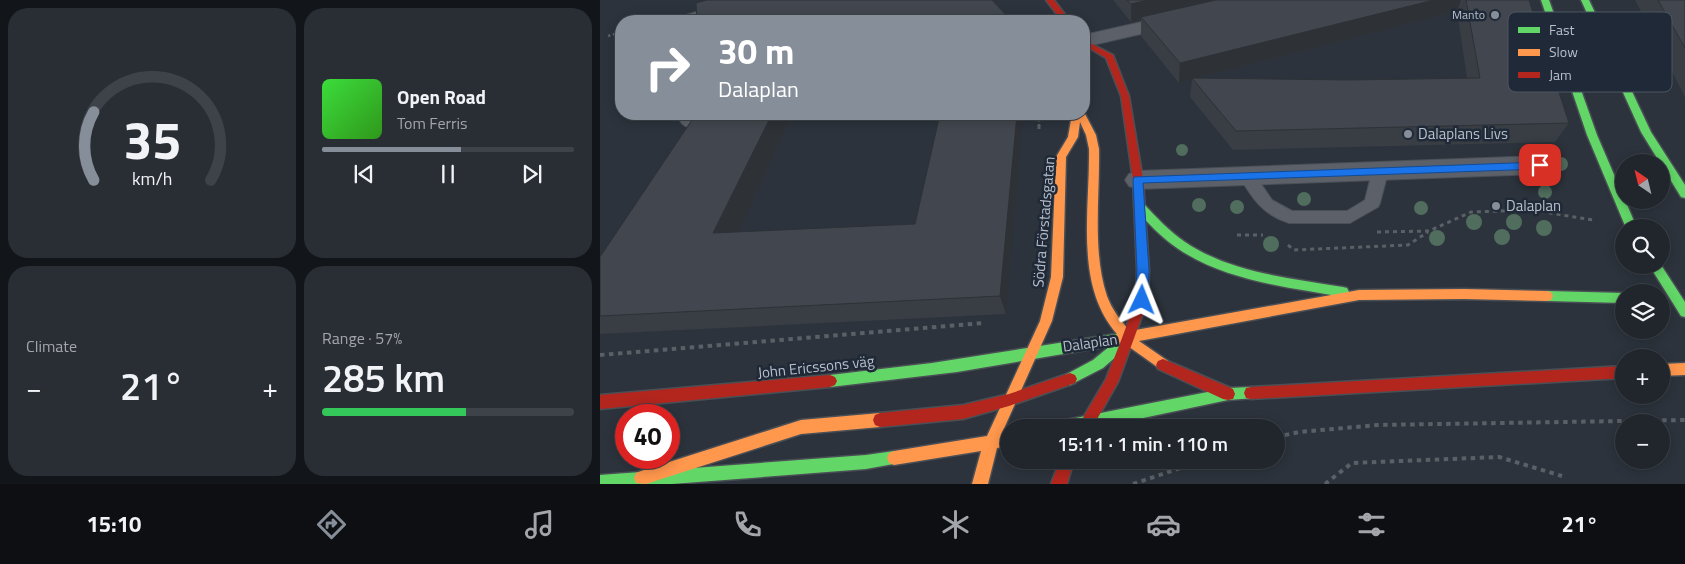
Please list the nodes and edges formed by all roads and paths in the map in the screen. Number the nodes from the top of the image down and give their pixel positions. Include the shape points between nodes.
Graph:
1 (754, 0) edge
2 (1050, 0) edge
3 (1545, 0) edge
4 (1584, 0) edge
5 (1549, 12) edge
6 (1590, 12) edge
7 (708, 15) edge
8 (1061, 15) edge
9 (1198, 15) edge
10 (615, 34) edge
11 (608, 36) dead end
12 (1090, 41) edge
13 (1090, 45) edge
14 (1577, 92) edge
15 (1627, 92) edge
16 (1076, 120) edge
17 (1084, 120) edge
18 (1540, 165) dead end
19 (1380, 172) junction
20 (1247, 176) junction
21 (1138, 180) junction
22 (1685, 194) edge
23 (1139, 206) junction
24 (1628, 219) edge
25 (1429, 231) dead end
26 (1294, 250) dead end
27 (1661, 274) edge
28 (1359, 295) junction
29 (1615, 298) edge
30 (1680, 300) edge
31 (1685, 312) edge
32 (991, 322) edge
33 (1128, 338) junction
34 (1033, 353) junction
35 (600, 355) edge
36 (1685, 369) edge
37 (1670, 370) edge
38 (1615, 372) edge
39 (1228, 394) junction
40 (1009, 400) junction
41 (600, 402) edge
42 (1089, 419) edge
43 (1113, 419) edge
44 (1685, 420) edge
45 (1285, 435) edge
46 (1000, 440) edge
47 (991, 442) junction
48 (1064, 469) edge
49 (1177, 469) edge
50 (1562, 476) dead end
51 (641, 478) junction
52 (600, 482) edge
53 (980, 484) edge
54 (1059, 484) edge
55 (1133, 484) edge
56 (1325, 484) edge

1 - 7 street
2 - 8 main road
3 - 5 main road
4 - 6 main road
9 - 12 street
10 - 11 path
13 - 21 main road via 1110,57 1125,96
14 - 24 main road
15 - 22 main road via 1646,132
16 - 34 main road, Södra Förstadsgatan via 1073,136 1061,157 1058,277
17 - 33 main road via 1093,142 1094,251 1102,301 1113,322
18 - 19 street
19 - 20 street
19 - 20 lane via 1372,203 1350,217 1289,217 1266,204
20 - 21 street
21 - 23 main road
23 - 28 main road via 1153,224 1174,242 1222,266
23 - 33 main road via 1142,300
25 - 26 path via 1408,245
27 - 30 main road
28 - 29 main road, Dalaplan
28 - 33 main road, Dalaplan
30 - 31 main road
32 - 35 path
33 - 34 main road, Dalaplan via 1086,342
33 - 39 main road via 1151,358 1187,378
33 - 40 main road via 1098,364 1066,380
33 - 42 main road via 1111,382
34 - 40 main road, Södra Förstadsgatan
34 - 41 main road, John Ericssons väg via 874,377
36 - 37 main road
38 - 39 main road
39 - 43 main road
40 - 47 main road, Södra Förstadsgatan
40 - 51 main road via 963,412 801,427
44 - 45 path via 1378,425
46 - 47 main road
47 - 51 main road via 866,462
47 - 53 main road, Södra Förstadsgatan
48 - 54 main road
49 - 55 path
50 - 56 path via 1499,457 1352,463
51 - 52 main road

